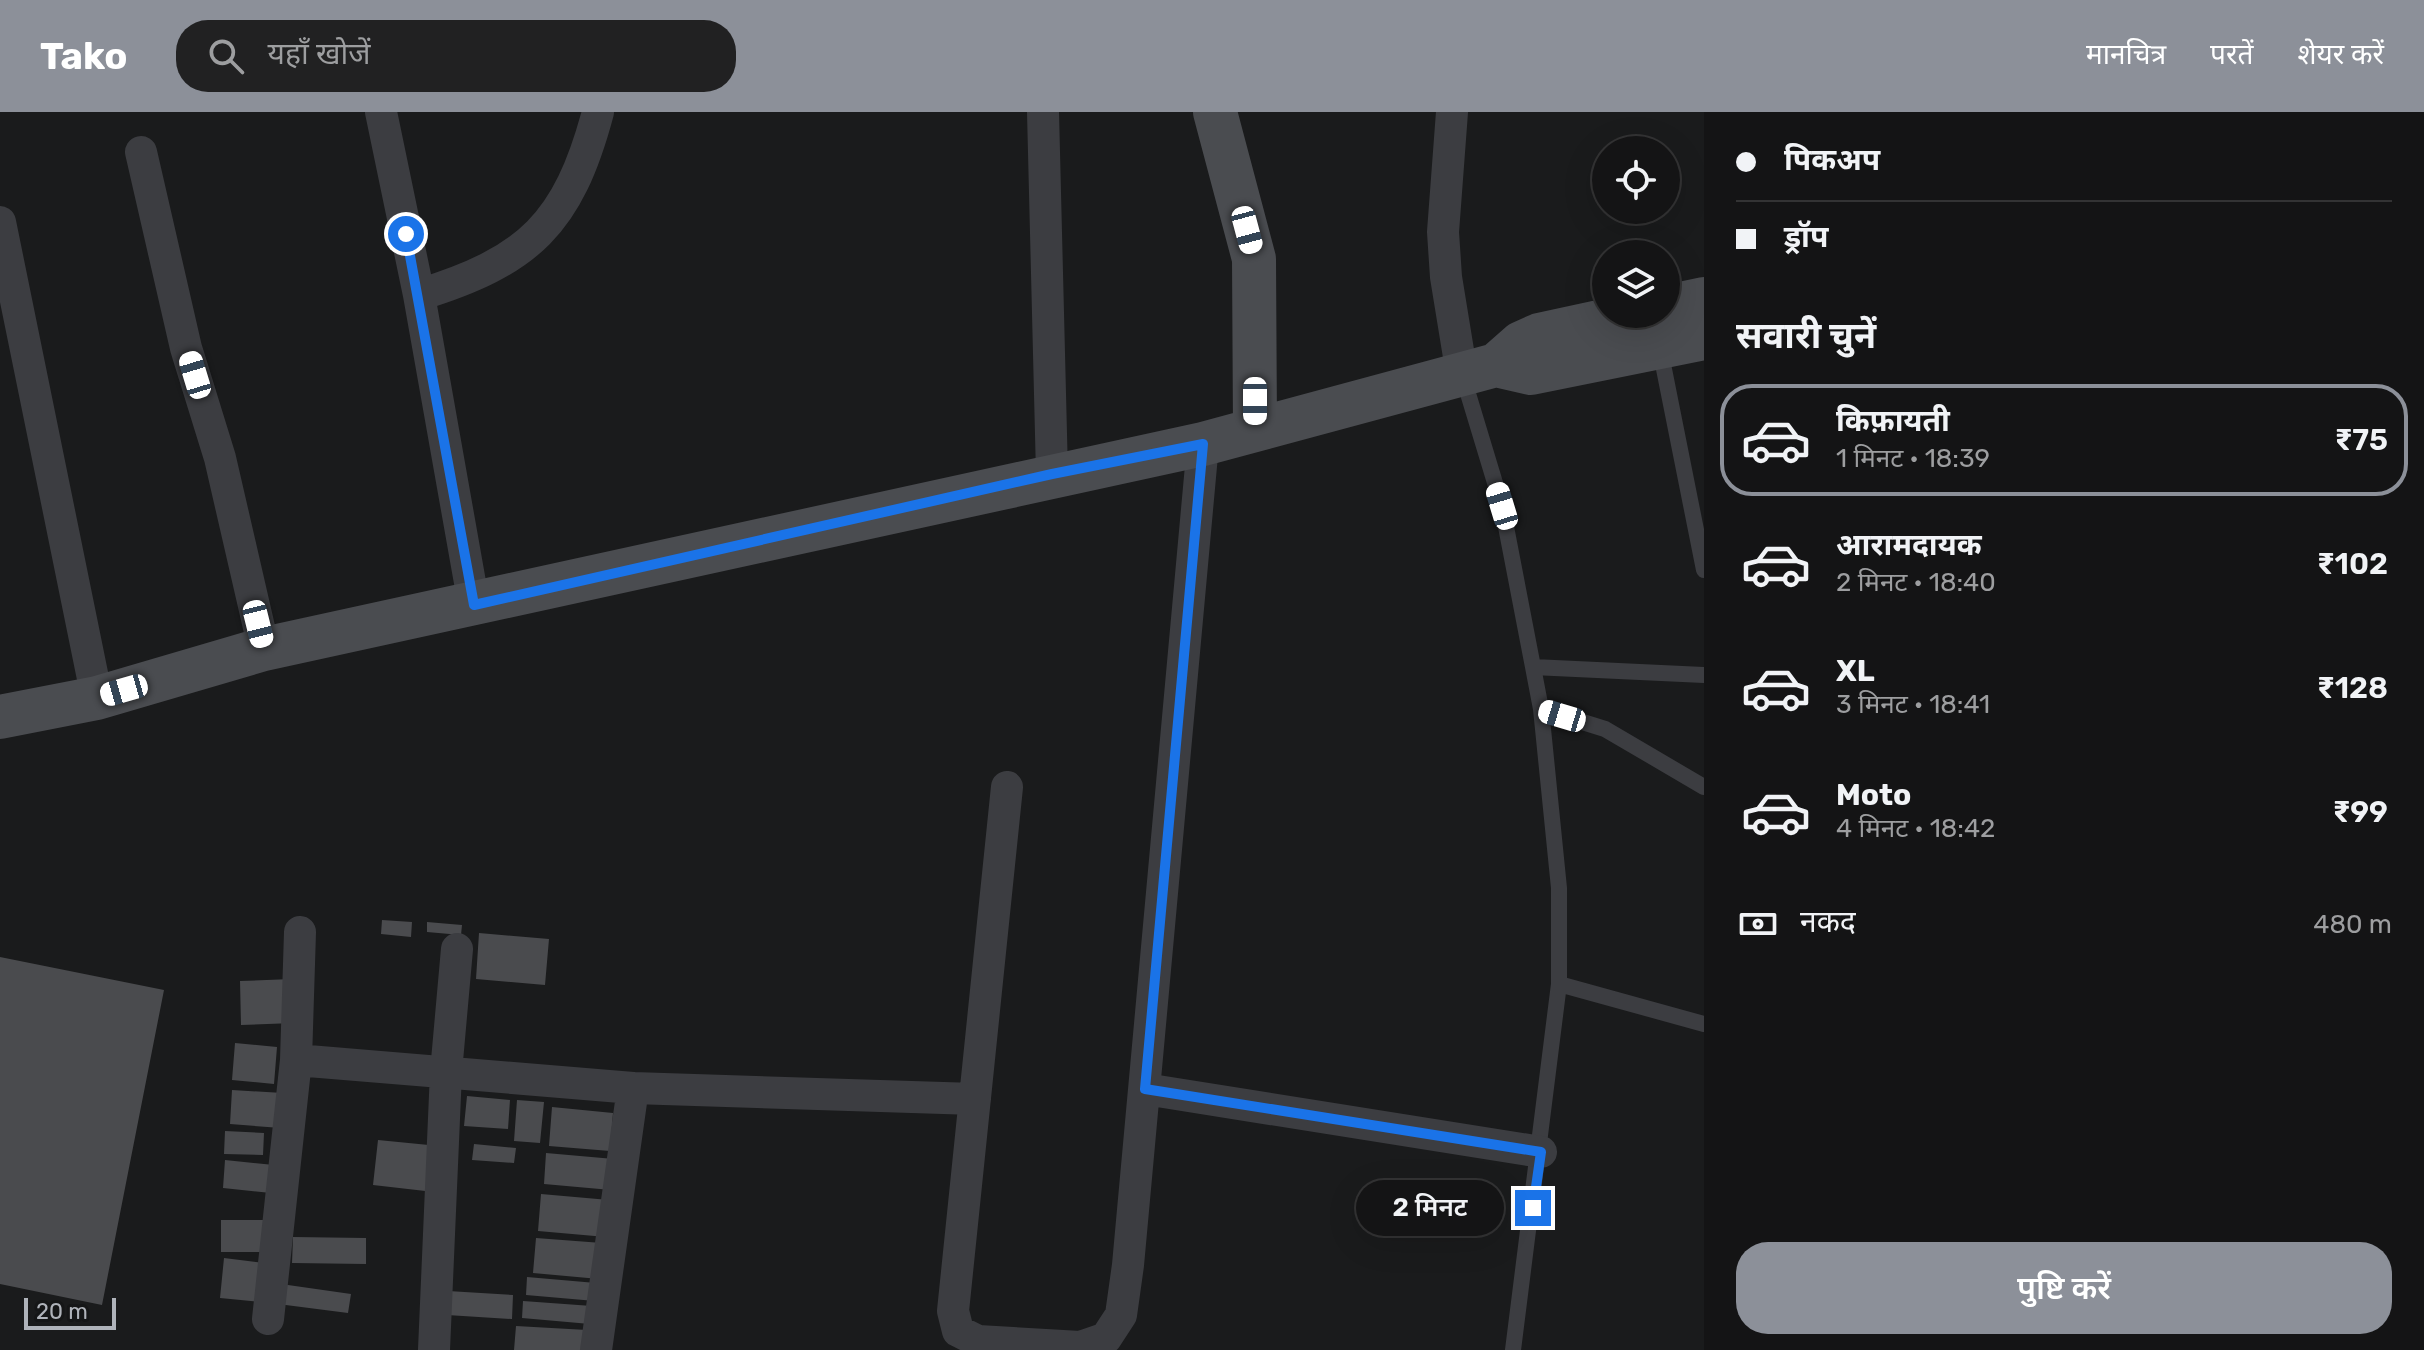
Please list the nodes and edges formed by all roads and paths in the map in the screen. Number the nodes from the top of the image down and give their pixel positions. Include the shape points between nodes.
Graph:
1 (381, 112) edge
2 (598, 112) edge
3 (1043, 112) edge
4 (1215, 112) edge
5 (1452, 112) edge
6 (141, 152) dead end
7 (0, 222) edge
8 (419, 295) junction
9 (1704, 299) edge
10 (1680, 311) edge
11 (1606, 328) edge
12 (1655, 328) edge
13 (1671, 328) edge
14 (1704, 338) edge
15 (1479, 370) junction
16 (1255, 429) junction
17 (1203, 444) junction
18 (1052, 474) junction
19 (1704, 570) edge
20 (474, 605) junction
21 (264, 649) junction
22 (1533, 667) junction
23 (1704, 675) edge
24 (97, 698) junction
25 (1541, 709) junction
26 (0, 717) edge
27 (1007, 787) dead end
28 (1704, 787) edge
29 (300, 932) dead end
30 (457, 949) dead end
31 (1559, 984) junction
32 (1704, 1024) edge
33 (296, 1060) junction
34 (446, 1072) junction
35 (633, 1088) junction
36 (1145, 1089) junction
37 (975, 1099) junction
38 (1541, 1152) junction
39 (268, 1319) dead end
40 (434, 1350) edge
41 (596, 1350) edge
42 (1513, 1350) edge

1 - 8 street
2 - 8 street via 581,167 537,236 506,262 475,278
3 - 18 street
4 - 16 main road via 1254,259
5 - 15 street via 1443,232 1446,277
6 - 21 street
7 - 24 street
8 - 20 street
9 - 10 main road
11 - 15 main road via 1539,335
12 - 19 lane
13 - 14 main road
15 - 16 main road
15 - 22 lane
16 - 17 main road
17 - 18 main road
17 - 36 street
18 - 20 main road
20 - 21 main road
21 - 24 main road
22 - 23 lane
22 - 25 lane
24 - 26 main road
25 - 28 lane via 1605,729
25 - 31 lane via 1559,888
27 - 37 street
29 - 33 street
30 - 34 street
31 - 32 lane
31 - 38 lane
33 - 34 street
33 - 39 street
34 - 35 street
34 - 40 street
35 - 37 street
35 - 41 street
36 - 37 street via 1121,1315 1106,1338 1080,1347 978,1341 958,1331 953,1311
36 - 38 street
38 - 42 lane

